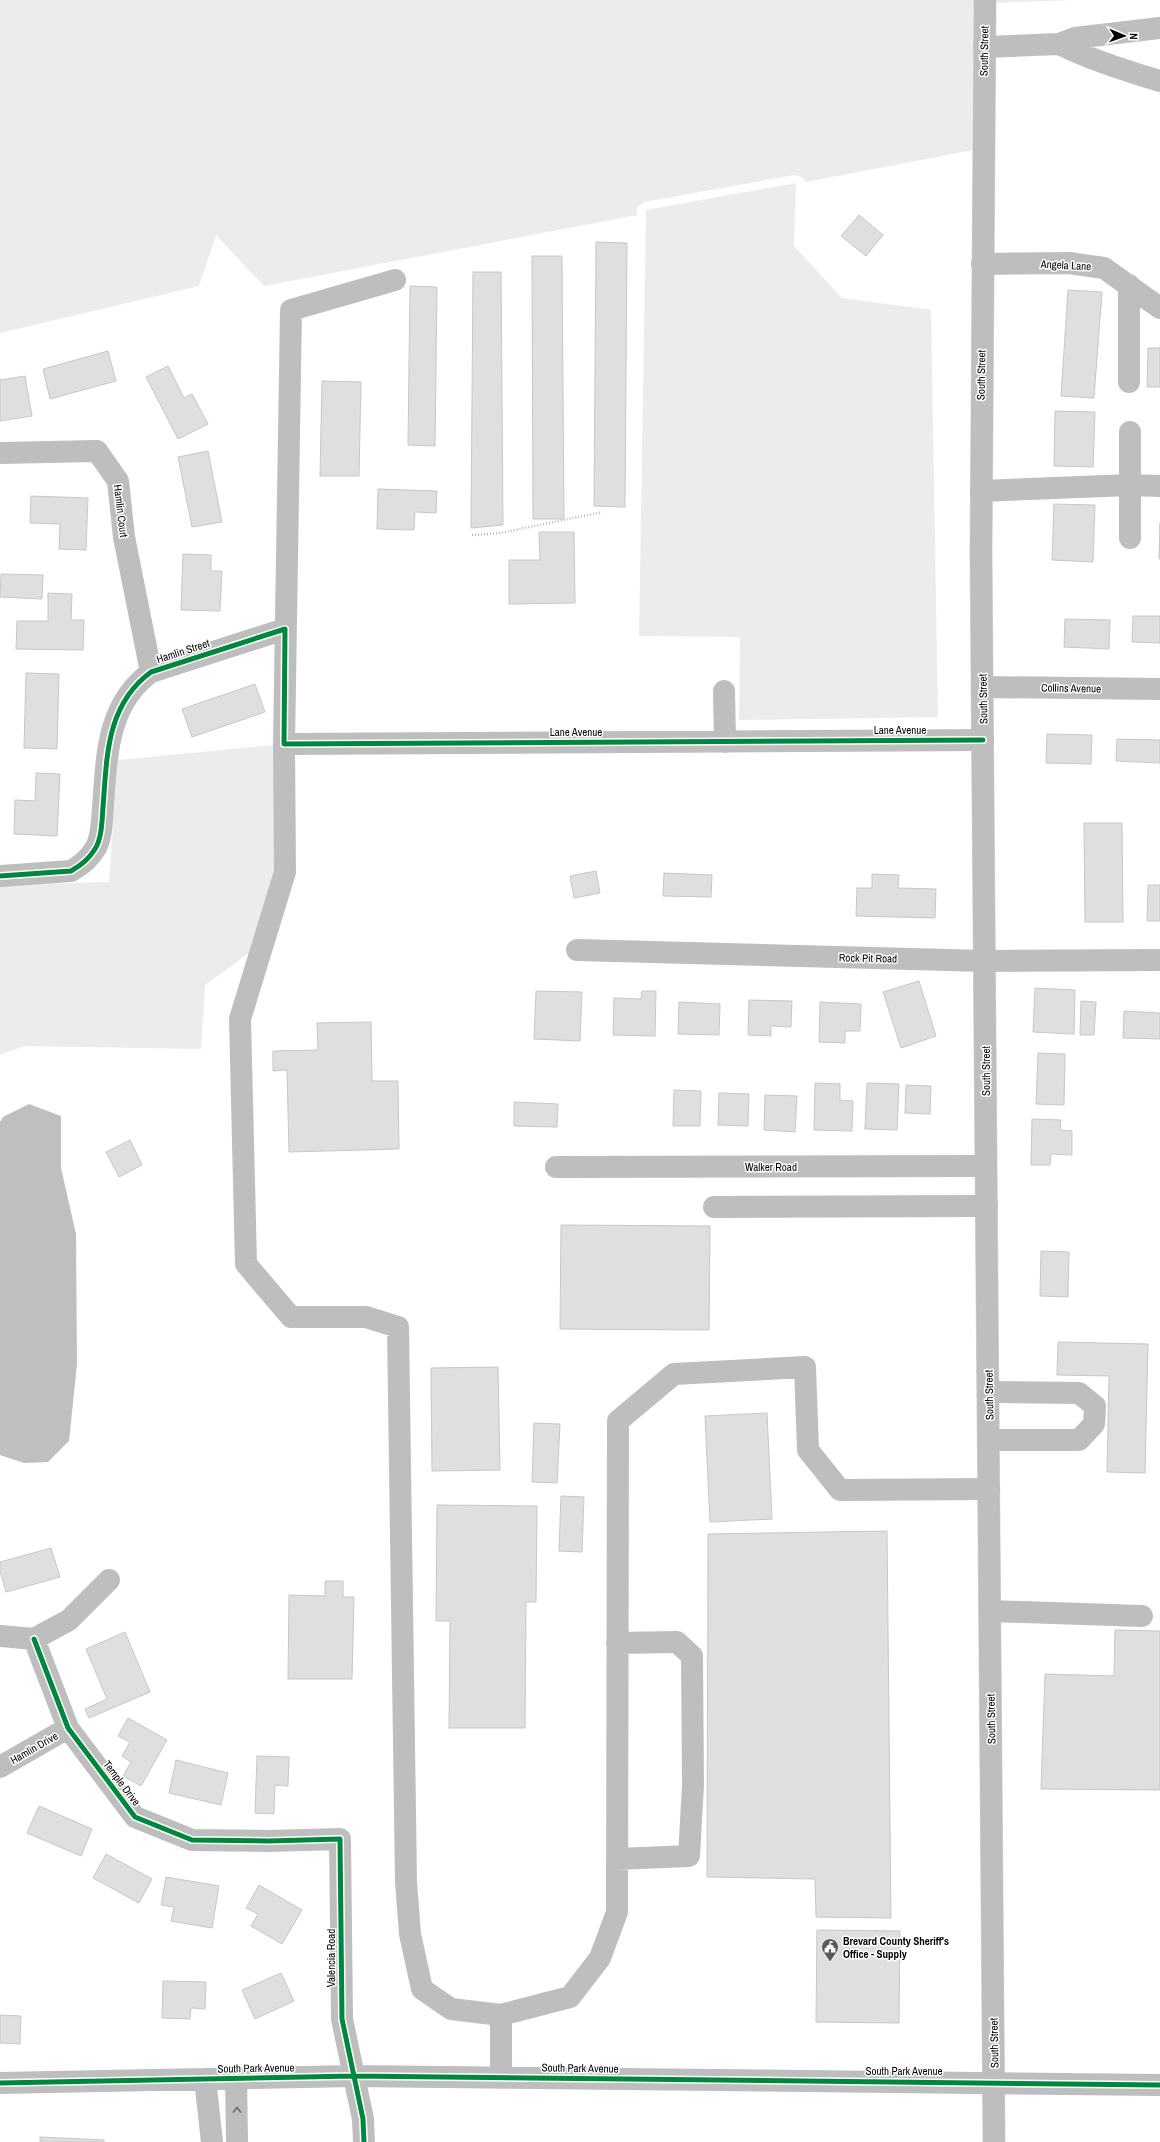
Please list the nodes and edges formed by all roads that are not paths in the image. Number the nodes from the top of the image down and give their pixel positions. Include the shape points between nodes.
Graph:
1 (985, 0) edge
2 (1160, 28) edge
3 (1059, 44) junction
4 (984, 46) junction
5 (1160, 81) edge
6 (982, 264) junction
7 (395, 280) dead end
8 (1129, 285) junction
9 (1160, 308) edge
10 (1129, 382) dead end
11 (1130, 432) dead end
12 (0, 453) edge
13 (1130, 485) junction
14 (1160, 486) edge
15 (981, 491) junction
16 (1130, 538) dead end
17 (285, 629) junction
18 (151, 672) junction
19 (983, 687) junction
20 (1160, 689) edge
21 (724, 691) dead end
22 (983, 740) junction
23 (725, 742) junction
24 (284, 744) junction
25 (0, 876) edge
26 (577, 950) dead end
27 (1160, 960) edge
28 (985, 961) junction
29 (986, 1166) junction
30 (556, 1167) dead end
31 (987, 1206) junction
32 (714, 1207) dead end
33 (989, 1392) junction
34 (989, 1440) junction
35 (989, 1489) junction
36 (109, 1580) dead end
37 (990, 1611) junction
38 (1142, 1616) dead end
39 (0, 1636) edge
40 (34, 1639) junction
41 (617, 1643) junction
42 (68, 1728) junction
43 (0, 1767) edge
44 (340, 1839) joint
45 (617, 1859) junction
46 (502, 2015) junction
47 (353, 2076) junction
48 (236, 2078) junction
49 (501, 2078) junction
50 (205, 2079) junction
51 (995, 2082) junction
52 (0, 2083) edge
53 (1160, 2085) edge
54 (212, 2142) edge
55 (237, 2142) edge
56 (364, 2142) edge
57 (994, 2142) edge

1 - 4 street, South Street
2 - 3 street via 1075,38
3 - 4 street
3 - 5 street via 1091,58
4 - 6 street, South Street
6 - 8 street, Angela Lane via 1069,263 1104,268
6 - 15 street, South Street
7 - 17 street via 291,310
8 - 9 street, Angela Lane
8 - 10 street
11 - 13 street
12 - 18 street, Hamlin Court via 97,451 118,481 124,536
13 - 14 street
13 - 15 street
13 - 16 street
15 - 19 street, South Street
17 - 18 street, Hamlin Street
17 - 24 street
18 - 25 street, Hamlin Street via 138,682 127,696 118,712 109,740 102,821 96,849 80,866 71,871
19 - 20 street, Collins Avenue
19 - 22 street, South Street
21 - 23 street
22 - 23 street, Lane Avenue
22 - 28 street, South Street
23 - 24 street, Lane Avenue
24 - 46 street via 285,872 240,1019 246,1264 291,1317 366,1317 398,1327 406,1882 410,1934 422,1989 451,2009
26 - 28 street, Rock Pit Road
27 - 28 street, Rock Pit Road
28 - 29 street, South Street
29 - 30 street, Walker Road
29 - 31 street, South Street
31 - 32 street
31 - 33 street, South Street
33 - 34 street, South Street
33 - 34 street via 1079,1392 1095,1406 1094,1424 1079,1440
34 - 35 street, South Street
35 - 37 street, South Street
35 - 41 street via 840,1490 808,1450 805,1367 674,1374 618,1421
36 - 40 street via 70,1620
37 - 38 street
37 - 51 street, South Street
39 - 40 street
40 - 42 street, Temple Drive
41 - 45 street
41 - 45 street via 677,1642 692,1656 693,1785 688,1856
42 - 43 street, Hamlin Drive
42 - 44 street, Temple Drive via 135,1817 192,1840
44 - 47 street, Valencia Road via 342,2019
45 - 46 street via 617,1912 600,1958 570,1997
46 - 49 street
47 - 48 street, South Park Avenue
47 - 49 street, South Park Avenue
47 - 56 street, Valencia Road via 363,2119
48 - 50 street, South Park Avenue
55 -> 48 street
49 - 51 street, South Park Avenue
50 - 52 street, South Park Avenue
50 - 54 street
51 - 53 street, South Park Avenue
51 - 57 street, South Street

